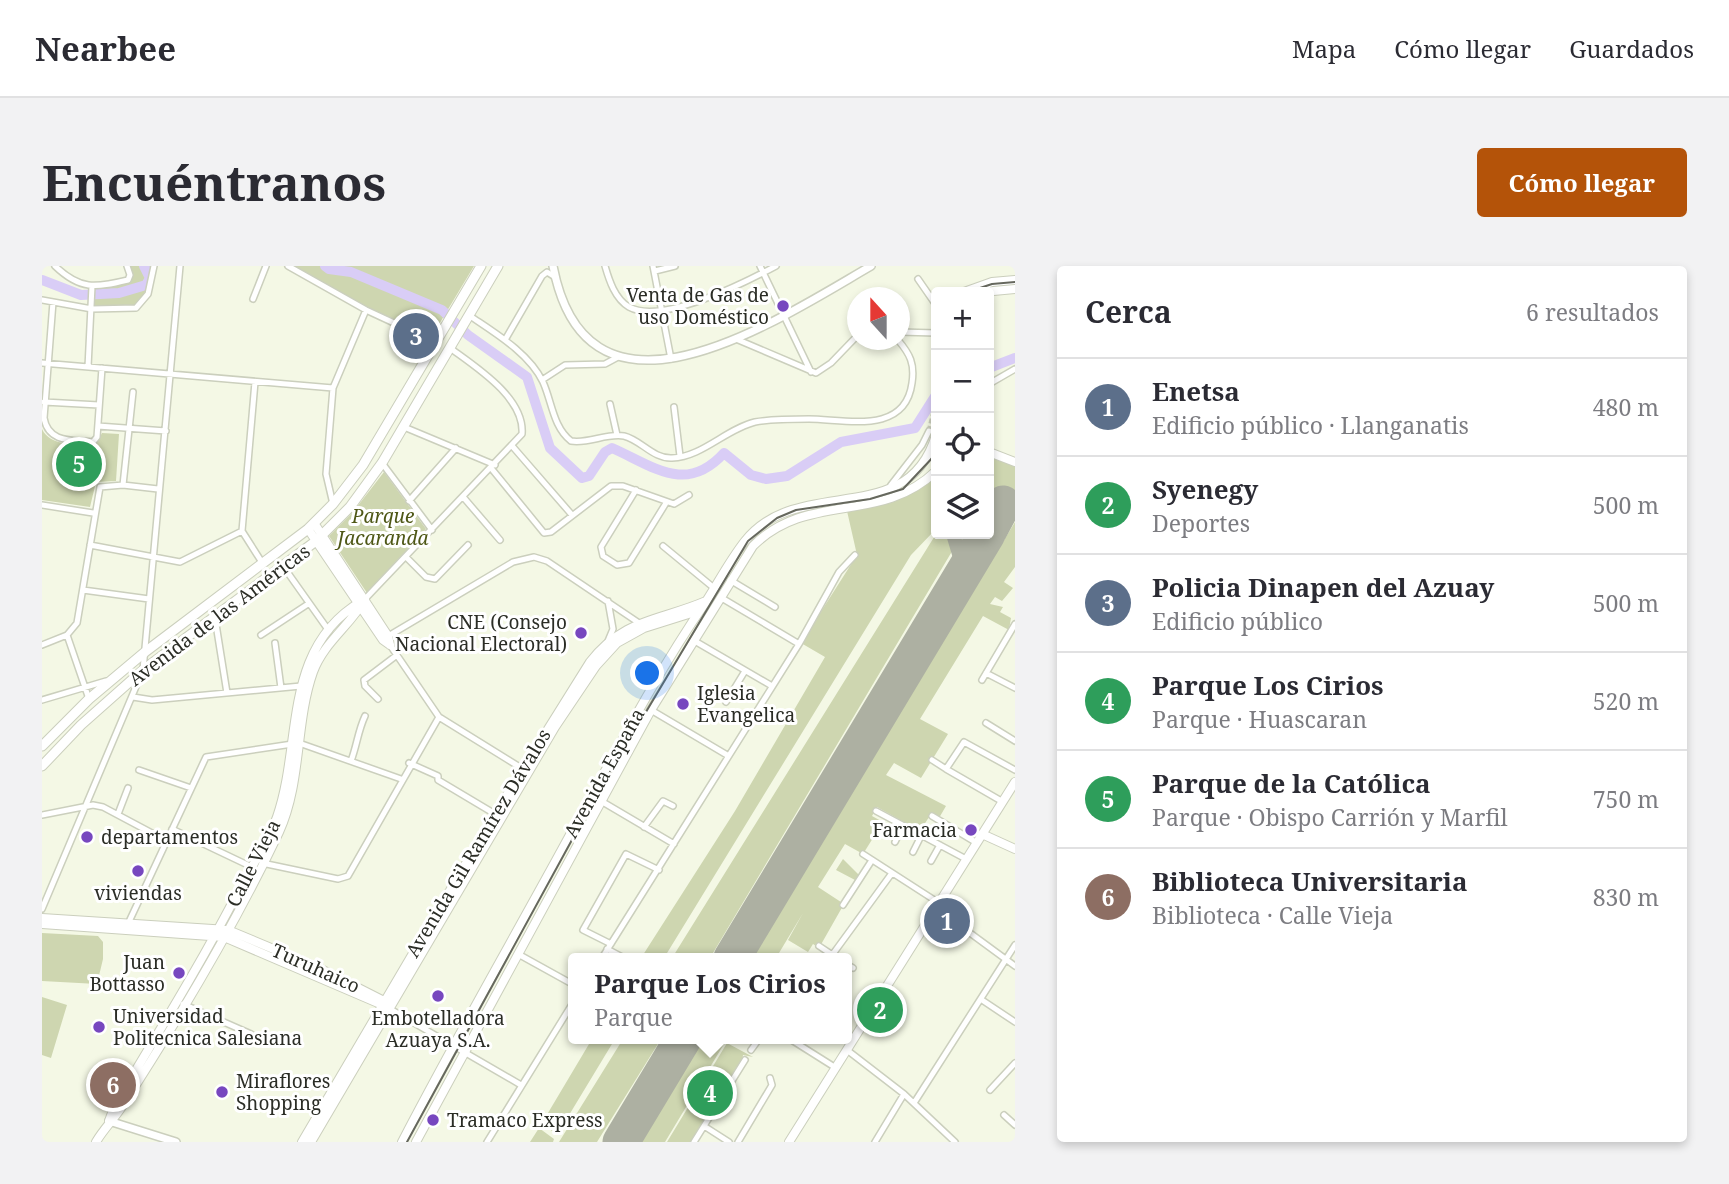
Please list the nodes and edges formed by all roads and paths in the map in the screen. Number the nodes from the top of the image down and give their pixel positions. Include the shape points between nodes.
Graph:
1 (55, 266) edge
2 (127, 266) edge
3 (154, 266) edge
4 (180, 266) edge
5 (266, 266) edge
6 (288, 266) edge
7 (483, 266) edge
8 (497, 266) edge
9 (553, 266) edge
10 (605, 266) edge
11 (675, 266) edge
12 (760, 266) edge
13 (776, 266) edge
14 (871, 266) edge
15 (654, 268) edge
16 (763, 273) junction
17 (555, 277) junction
18 (918, 279) dead end
19 (1015, 280) edge
20 (978, 287) edge
21 (92, 288) junction
22 (1015, 289) edge
23 (994, 291) edge
24 (931, 298) edge
25 (253, 299) dead end
26 (42, 300) edge
27 (53, 302) junction
28 (92, 306) junction
29 (663, 309) junction
30 (366, 310) junction
31 (469, 316) junction
32 (784, 316) junction
33 (910, 332) edge
34 (931, 333) edge
35 (734, 339) junction
36 (505, 340) junction
37 (435, 342) junction
38 (847, 346) edge
39 (450, 348) junction
40 (906, 350) edge
41 (618, 357) junction
42 (671, 359) junction
43 (42, 363) edge
44 (50, 364) junction
45 (89, 367) junction
46 (102, 368) junction
47 (1015, 369) edge
48 (811, 372) junction
49 (171, 374) junction
50 (542, 380) junction
51 (994, 381) edge
52 (255, 382) junction
53 (333, 388) junction
54 (132, 392) dead end
55 (44, 402) junction
56 (610, 404) dead end
57 (99, 405) junction
58 (674, 407) dead end
59 (98, 426) junction
60 (403, 427) junction
61 (128, 429) junction
62 (166, 431) junction
63 (617, 435) junction
64 (931, 446) edge
65 (513, 447) junction
66 (456, 448) junction
67 (994, 454) edge
68 (680, 456) junction
69 (1015, 462) edge
70 (382, 463) junction
71 (493, 467) junction
72 (931, 476) edge
73 (123, 485) junction
74 (159, 489) junction
75 (636, 490) junction
76 (689, 495) dead end
77 (464, 498) junction
78 (409, 500) junction
79 (666, 503) junction
80 (333, 504) junction
81 (42, 505) edge
82 (93, 513) junction
83 (572, 515) junction
84 (311, 526) junction
85 (432, 530) junction
86 (242, 531) junction
87 (320, 538) junction
88 (500, 540) dead end
89 (90, 545) junction
90 (468, 545) dead end
91 (663, 546) dead end
92 (855, 555) dead end
93 (153, 557) junction
94 (406, 557) junction
95 (263, 564) junction
96 (283, 566) junction
97 (730, 580) junction
98 (714, 588) junction
99 (83, 590) junction
100 (720, 597) junction
101 (149, 599) junction
102 (608, 601) junction
103 (361, 603) junction
104 (308, 604) junction
105 (710, 604) junction
106 (775, 607) dead end
107 (699, 611) junction
108 (215, 618) junction
109 (668, 620) junction
110 (1015, 624) edge
111 (642, 625) junction
112 (329, 631) junction
113 (67, 635) junction
114 (261, 635) dead end
115 (682, 636) junction
116 (387, 640) junction
117 (693, 640) junction
118 (608, 641) junction
119 (275, 643) dead end
120 (799, 644) junction
121 (42, 645) edge
122 (145, 652) junction
123 (397, 655) junction
124 (143, 670) junction
125 (745, 671) junction
126 (986, 673) junction
127 (110, 680) junction
128 (982, 680) dead end
129 (772, 686) junction
130 (87, 687) junction
131 (301, 687) junction
132 (281, 688) junction
133 (1015, 688) edge
134 (227, 693) junction
135 (115, 695) junction
136 (89, 699) junction
137 (132, 699) junction
138 (378, 699) dead end
139 (42, 700) edge
140 (726, 702) dead end
141 (651, 710) junction
142 (365, 716) dead end
143 (439, 717) junction
144 (556, 720) junction
145 (986, 723) dead end
146 (1015, 741) edge
147 (295, 743) junction
148 (42, 746) edge
149 (727, 755) junction
150 (932, 760) dead end
151 (351, 761) junction
152 (410, 763) junction
153 (42, 766) edge
154 (946, 769) junction
155 (139, 770) dead end
156 (1015, 770) edge
157 (527, 771) junction
158 (401, 779) junction
159 (1015, 782) edge
160 (128, 788) dead end
161 (191, 788) junction
162 (601, 801) junction
163 (1003, 802) junction
164 (86, 806) junction
165 (673, 806) dead end
166 (876, 811) dead end
167 (118, 814) junction
168 (495, 814) junction
169 (42, 815) edge
170 (932, 816) dead end
171 (903, 826) junction
172 (644, 827) junction
173 (172, 829) junction
174 (982, 834) junction
175 (922, 836) junction
176 (165, 841) junction
177 (895, 842) dead end
178 (977, 843) junction
179 (674, 844) junction
180 (940, 845) junction
181 (1015, 849) edge
182 (913, 852) dead end
183 (863, 854) dead end
184 (966, 859) junction
185 (872, 860) junction
186 (931, 861) dead end
187 (263, 863) junction
188 (250, 868) junction
189 (659, 870) junction
190 (892, 873) junction
191 (843, 905) dead end
192 (937, 905) junction
193 (42, 909) edge
194 (42, 918) edge
195 (42, 924) edge
196 (127, 926) junction
197 (222, 933) junction
198 (1015, 945) edge
199 (819, 946) dead end
200 (609, 947) junction
201 (605, 953) edge
202 (617, 953) edge
203 (828, 953) edge
204 (836, 953) edge
205 (518, 954) junction
206 (1007, 960) junction
207 (1015, 966) edge
208 (568, 982) edge
209 (982, 1000) junction
210 (181, 1003) junction
211 (386, 1004) junction
212 (568, 1009) edge
213 (1015, 1022) edge
214 (251, 1034) dead end
215 (852, 1042) edge
216 (454, 1044) junction
217 (755, 1044) edge
218 (798, 1044) edge
219 (851, 1044) edge
220 (751, 1050) dead end
221 (847, 1050) junction
222 (464, 1053) junction
223 (745, 1060) dead end
224 (1015, 1063) edge
225 (836, 1068) junction
226 (770, 1078) dead end
227 (521, 1085) junction
228 (990, 1090) dead end
229 (904, 1094) junction
230 (914, 1103) junction
231 (1004, 1115) dead end
232 (109, 1121) junction
233 (1015, 1125) edge
234 (704, 1126) junction
235 (96, 1142) edge
236 (176, 1142) edge
237 (302, 1142) edge
238 (311, 1142) edge
239 (402, 1142) edge
240 (415, 1142) edge
241 (487, 1142) edge
242 (694, 1142) edge
243 (729, 1142) edge
244 (738, 1142) edge
245 (789, 1142) edge
246 (875, 1142) edge
247 (955, 1142) edge

1 - 21 street via 73,283
2 - 21 street via 128,280
3 - 28 street via 148,294 136,308
4 - 49 street
5 - 25 street
6 - 30 street
7 - 37 main road, Avenida de las Américas
8 - 31 main road, Avenida de las Américas
9 - 17 street
10 - 29 street via 625,304 640,311
11 - 15 street
12 - 16 street
13 - 16 street
14 - 32 street
15 - 29 street
16 - 29 street via 699,300
16 - 32 street
17 - 36 street via 547,272 542,276
17 - 41 street via 581,334 600,350
18 - 24 street
19 - 20 main road
21 - 28 street
22 - 23 main road
26 - 27 street
27 - 28 street
27 - 44 street
28 - 45 street
29 - 42 street
30 - 37 street
30 - 53 street
31 - 36 street
31 - 39 main road, Avenida de las Américas
32 - 35 street
32 - 48 street
33 - 34 street
35 - 42 street
35 - 48 street
36 - 50 street
37 - 80 main road, Avenida de las Américas via 375,445
38 - 48 street via 825,368
39 - 60 main road, Avenida de las Américas
39 - 65 street via 519,411 523,434
40 - 68 street via 912,358 912,388 905,401 883,419 864,423 756,422
41 - 42 street
41 - 50 street via 605,364 565,365
43 - 44 street
44 - 45 street
44 - 55 street
45 - 46 street
46 - 49 street
46 - 57 street
47 - 51 street
49 - 52 street
49 - 62 street
50 - 63 street via 561,433 571,441
52 - 53 street
52 - 86 street
53 - 80 street via 326,474
54 - 61 street
55 - 57 street
55 - 59 street via 45,426 53,436 93,442
56 - 63 street
57 - 59 street
58 - 68 street
59 - 61 street
60 - 66 street
60 - 70 main road, Avenida de las Américas
61 - 62 street
61 - 73 street
62 - 74 street
63 - 68 street via 660,456
64 - 98 main road, Avenida España via 919,469 884,493 805,504 777,514 744,541
65 - 71 street, Calle Vieja
65 - 83 street
66 - 71 street
66 - 78 street
67 - 69 main road
70 - 78 street
70 - 87 main road, Avenida de las Américas
71 - 77 street, Calle Vieja
71 - 83 street via 539,530 551,532
72 - 97 main road, Avenida España via 898,498 818,512 775,527 752,546
73 - 74 street
73 - 82 street via 100,487
74 - 93 street
75 - 79 street
75 - 79 street via 601,547 603,556 617,565 629,563
75 - 83 street via 611,486
76 - 79 street via 678,503
77 - 85 street, Calle Vieja
77 - 88 street
78 - 85 street
80 - 84 main road, Avenida de las Américas
81 - 82 street
82 - 89 street
84 - 87 main road
84 - 95 main road, Avenida de las Américas
85 - 94 street, Calle Vieja
86 - 93 street via 182,561
86 - 95 street
87 - 96 main road, Avenida de las Américas
87 - 103 main road
89 - 93 street
89 - 99 street
90 - 94 street via 435,579 426,578
91 - 98 street
92 - 120 street via 839,572
93 - 101 street
94 - 103 street, Calle Vieja
95 - 122 main road, Avenida de las Américas
96 - 104 street
96 - 108 main road, Avenida de las Américas
97 - 100 main road, Avenida España
97 - 106 street
98 - 105 main road, Avenida España
99 - 101 street
99 - 113 street via 77,623
100 - 105 main road, Avenida España
100 - 120 street
101 - 122 street
102 - 111 street
102 - 116 street via 547,561 526,558
102 - 118 street via 613,629
103 - 112 main road, Calle Vieja
103 - 116 main road
103 - 147 main road, Calle Vieja via 314,670
104 - 112 street
104 - 114 street
105 - 107 main road, Avenida España
105 - 111 main road, Avenida Gil Ramírez Dávalos
105 - 117 main road, Avenida España
107 - 109 main road, Avenida Gil Ramírez Dávalos
107 - 115 main road, Avenida España
108 - 124 main road, Avenida de las Américas
108 - 134 street
109 - 111 main road, Avenida Gil Ramírez Dávalos
109 - 115 main road via 680,625
110 - 126 street
111 - 118 main road, Avenida Gil Ramírez Dávalos
111 - 144 main road, Avenida Gil Ramírez Dávalos via 607,652
112 - 131 main road, Calle Vieja via 314,653
113 - 121 street
113 - 130 street
115 - 216 main road, Avenida España
116 - 123 street
117 - 125 street
117 - 141 main road, Avenida España
118 - 144 main road, Avenida Gil Ramírez Dávalos via 586,668
119 - 132 street
120 - 129 street
122 - 124 street
122 - 127 main road, Avenida de las Américas
123 - 138 street via 364,680
123 - 143 street
124 - 135 main road, Avenida de las Américas
124 - 137 street
125 - 129 street
125 - 140 street
126 - 128 street
126 - 133 street
127 - 130 street
127 - 136 main road, Avenida de las Américas
129 - 149 street
130 - 136 street
130 - 139 street
131 - 132 street
131 - 147 main road, Calle Vieja
132 - 134 street
134 - 137 street
135 - 137 street
135 - 153 main road, Avenida de las Américas
136 - 148 main road, Avenida de las Américas
137 - 164 street
141 - 149 street
141 - 162 main road, Avenida España
142 - 151 street
143 - 152 street
143 - 157 street
144 - 157 main road, Avenida Gil Ramírez Dávalos
145 - 146 street
147 - 151 street
147 - 161 street via 206,757
147 - 187 main road, Calle Vieja via 285,818
147 - 188 main road, Calle Vieja via 278,815
149 - 179 street
150 - 154 street
151 - 158 street
152 - 158 street
152 - 168 street
154 - 156 street via 964,742
154 - 163 street
155 - 161 street
157 - 168 main road, Avenida Gil Ramírez Dávalos
157 - 211 main road, Avenida Gil Ramírez Dávalos
158 - 187 street via 348,876 338,880
159 - 163 main road
160 - 167 street
161 - 173 street
162 - 172 street
162 - 205 main road, Avenida España
163 - 174 main road
164 - 167 street
164 - 169 street
164 - 193 street
165 - 172 street via 663,801
166 - 171 street
167 - 176 street
168 - 211 main road, Avenida Gil Ramírez Dávalos
170 - 178 street
171 - 175 street
171 - 177 street
172 - 179 street
173 - 176 street
173 - 188 street
174 - 178 main road
174 - 181 main road
175 - 180 street
175 - 182 street
176 - 196 street
178 - 184 main road
179 - 189 street
180 - 184 street
180 - 186 street
183 - 185 street
184 - 192 main road
185 - 190 street
185 - 191 street
187 - 188 street
187 - 197 main road, Calle Vieja
188 - 197 main road, Calle Vieja
189 - 200 street
189 - 200 street via 626,854 583,930
190 - 192 street
190 - 204 street
192 - 206 street
192 - 215 main road
194 - 196 main road
195 - 196 main road
196 - 197 main road
197 - 210 main road, Calle Vieja
197 - 211 main road
198 - 206 street
199 - 203 street
200 - 201 street
200 - 202 street
205 - 208 street
205 - 222 main road, Avenida España
206 - 207 street
206 - 209 street
209 - 213 street
209 - 230 street
210 - 214 street
210 - 232 main road, Calle Vieja
211 - 216 street
211 - 237 main road, Avenida Gil Ramírez Dávalos
211 - 238 main road, Avenida Gil Ramírez Dávalos
212 - 227 street
216 - 222 street
216 - 239 main road, Avenida España
217 - 220 street
218 - 225 street
219 - 221 main road
221 - 225 main road
221 - 229 street
222 - 227 street
222 - 240 main road, Avenida España
223 - 234 street
224 - 228 street
225 - 245 main road
226 - 244 street via 772,1085
227 - 241 street
229 - 230 street
229 - 246 street
230 - 247 street
231 - 233 street
232 - 235 main road, Calle Vieja
232 - 236 street
234 - 242 street
234 - 243 street

